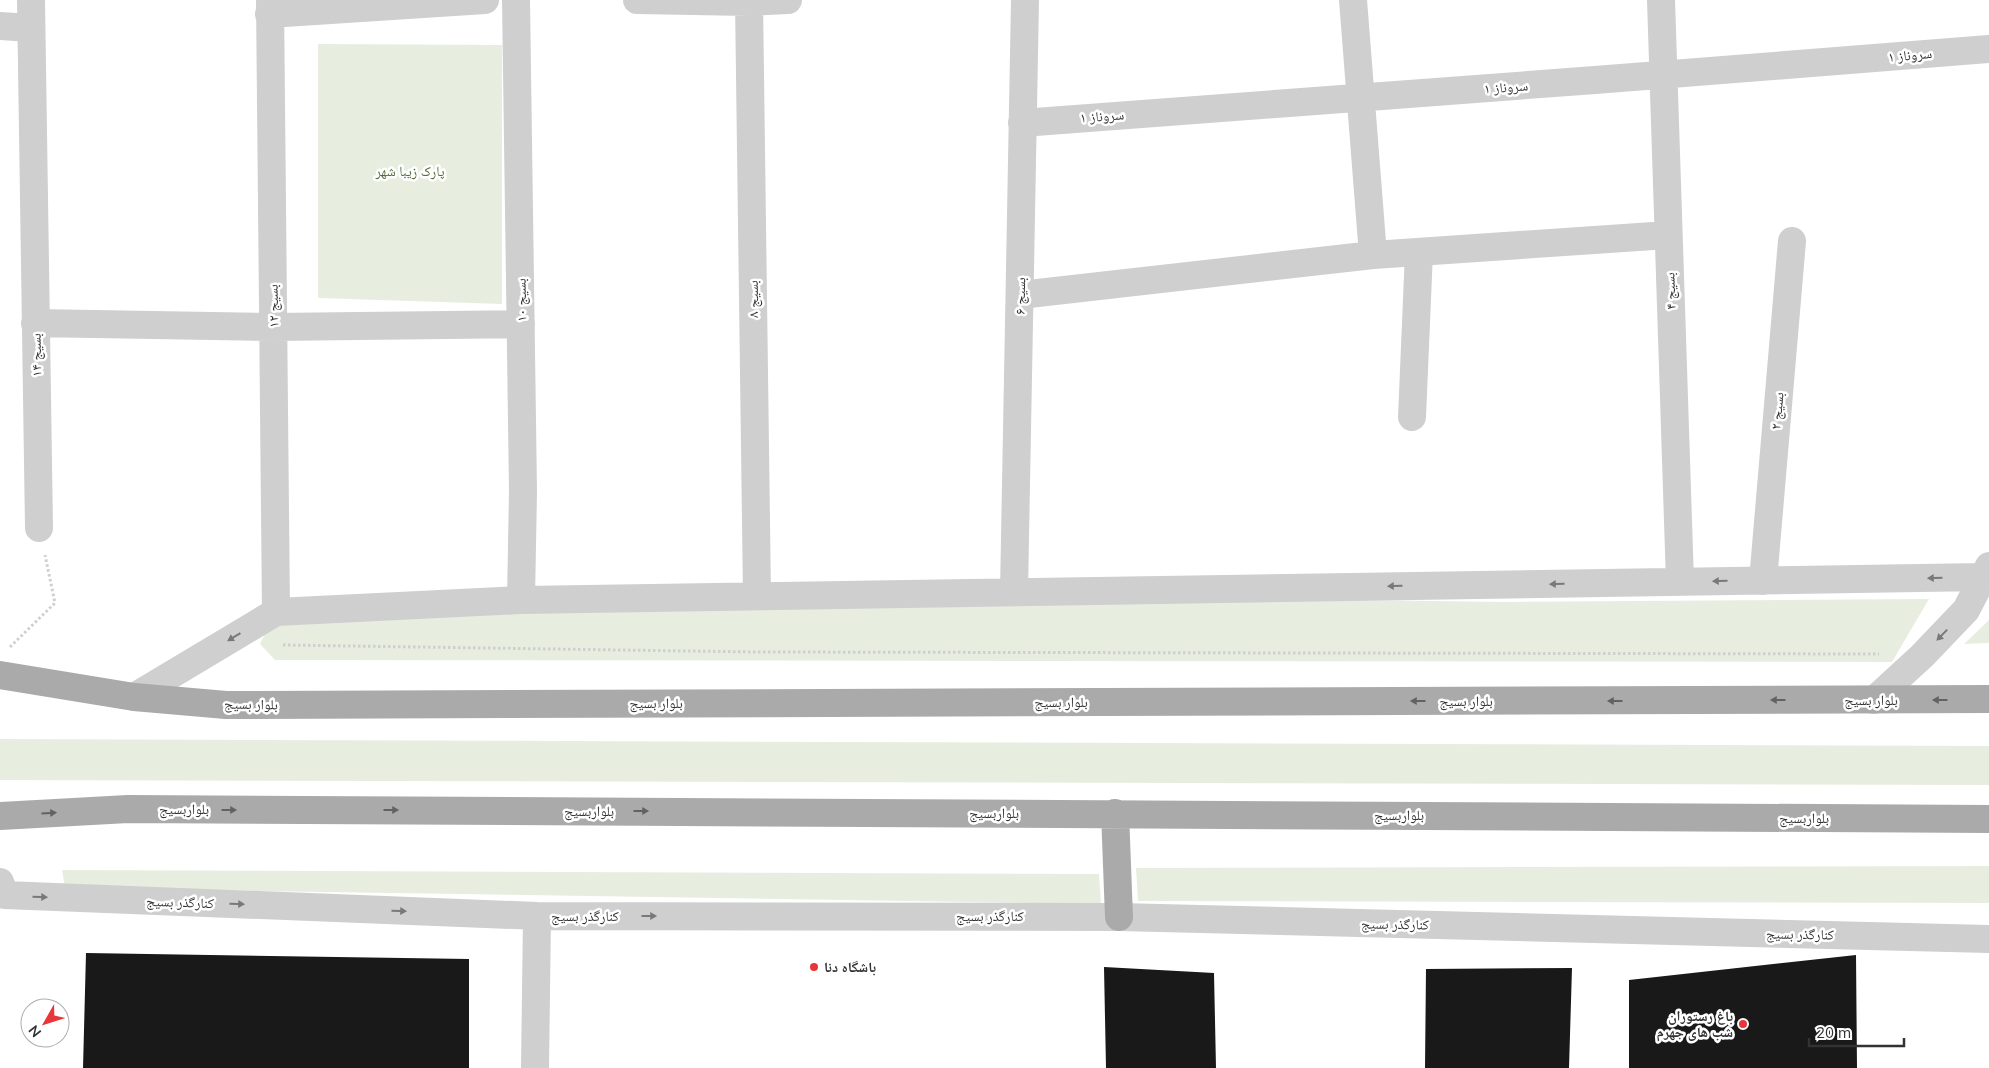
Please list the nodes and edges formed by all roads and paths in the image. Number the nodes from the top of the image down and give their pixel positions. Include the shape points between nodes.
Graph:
1 (31, 0) edge
2 (485, 0) edge
3 (516, 0) edge
4 (637, 0) edge
5 (788, 0) edge
6 (1025, 0) edge
7 (1353, 0) edge
8 (1661, 0) edge
9 (749, 1) edge
10 (270, 7) edge
11 (0, 26) edge
12 (30, 28) junction
13 (1989, 49) edge
14 (1663, 75) junction
15 (1360, 97) junction
16 (1022, 122) junction
17 (1668, 235) junction
18 (1792, 240) dead end
19 (1419, 252) junction
20 (1373, 254) junction
21 (1020, 295) junction
22 (35, 323) junction
23 (521, 324) junction
24 (273, 327) junction
25 (1412, 417) dead end
26 (39, 528) joint
27 (1986, 572) edge
28 (1763, 581) junction
29 (1680, 582) junction
30 (1014, 592) junction
31 (757, 596) junction
32 (521, 600) junction
33 (276, 612) junction
34 (280, 645) dead end
35 (1922, 656) junction
36 (3, 662) edge
37 (134, 697) junction
38 (1989, 699) edge
39 (1874, 700) junction
40 (1114, 813) junction
41 (0, 816) edge
42 (1989, 819) edge
43 (0, 882) edge
44 (536, 916) junction
45 (1119, 916) junction
46 (1989, 939) edge
47 (535, 1068) edge

1 - 12 street, بسیج ۱۴
2 - 10 street
3 - 23 street, بسیج ۱۰
4 - 9 street
5 - 9 street
6 - 16 street, بسیج ۶
7 - 15 street
8 - 14 street, بسیج ۴
9 - 31 street, بسیج ۸
10 - 24 street, بسیج ۱۲
11 - 12 street
12 - 22 street, بسیج ۱۴
13 - 14 street, سروناز ۱
14 - 15 street, سروناز ۱
14 - 17 street, بسیج ۴
15 - 16 street, سروناز ۱
15 - 20 street
16 - 21 street, بسیج ۶
17 - 19 street
17 - 29 street, بسیج ۴
18 - 28 street, بسیج ۲
19 - 20 street
19 - 25 street
20 - 21 street
21 - 30 street, بسیج ۶
22 - 24 street
22 - 26 street, بسیج ۱۴
23 - 24 street
23 - 32 street, بسیج ۱۰
24 - 33 street, بسیج ۱۲
26 - 36 path via 55,603
27 -> 28 street
27 -> 35 street via 1966,610
28 -> 29 street
29 -> 30 street
30 - 31 street
31 - 32 street
32 - 33 street
33 -> 37 street
34 - 35 path via 756,652
35 - 39 street
36 - 37 main road, بلوار بسیج
39 -> 37 main road, بلوار بسیج via 226,705
38 -> 39 main road, بلوار بسیج
41 -> 40 main road, بلواربسیج via 128,809
40 - 42 main road, بلواربسیج
40 - 45 main road
43 -> 44 street, کنارگذر بسیج via 5,895
44 -> 45 street, کنارگذر بسیج
44 - 47 street
45 - 46 street, کنارگذر بسیج

